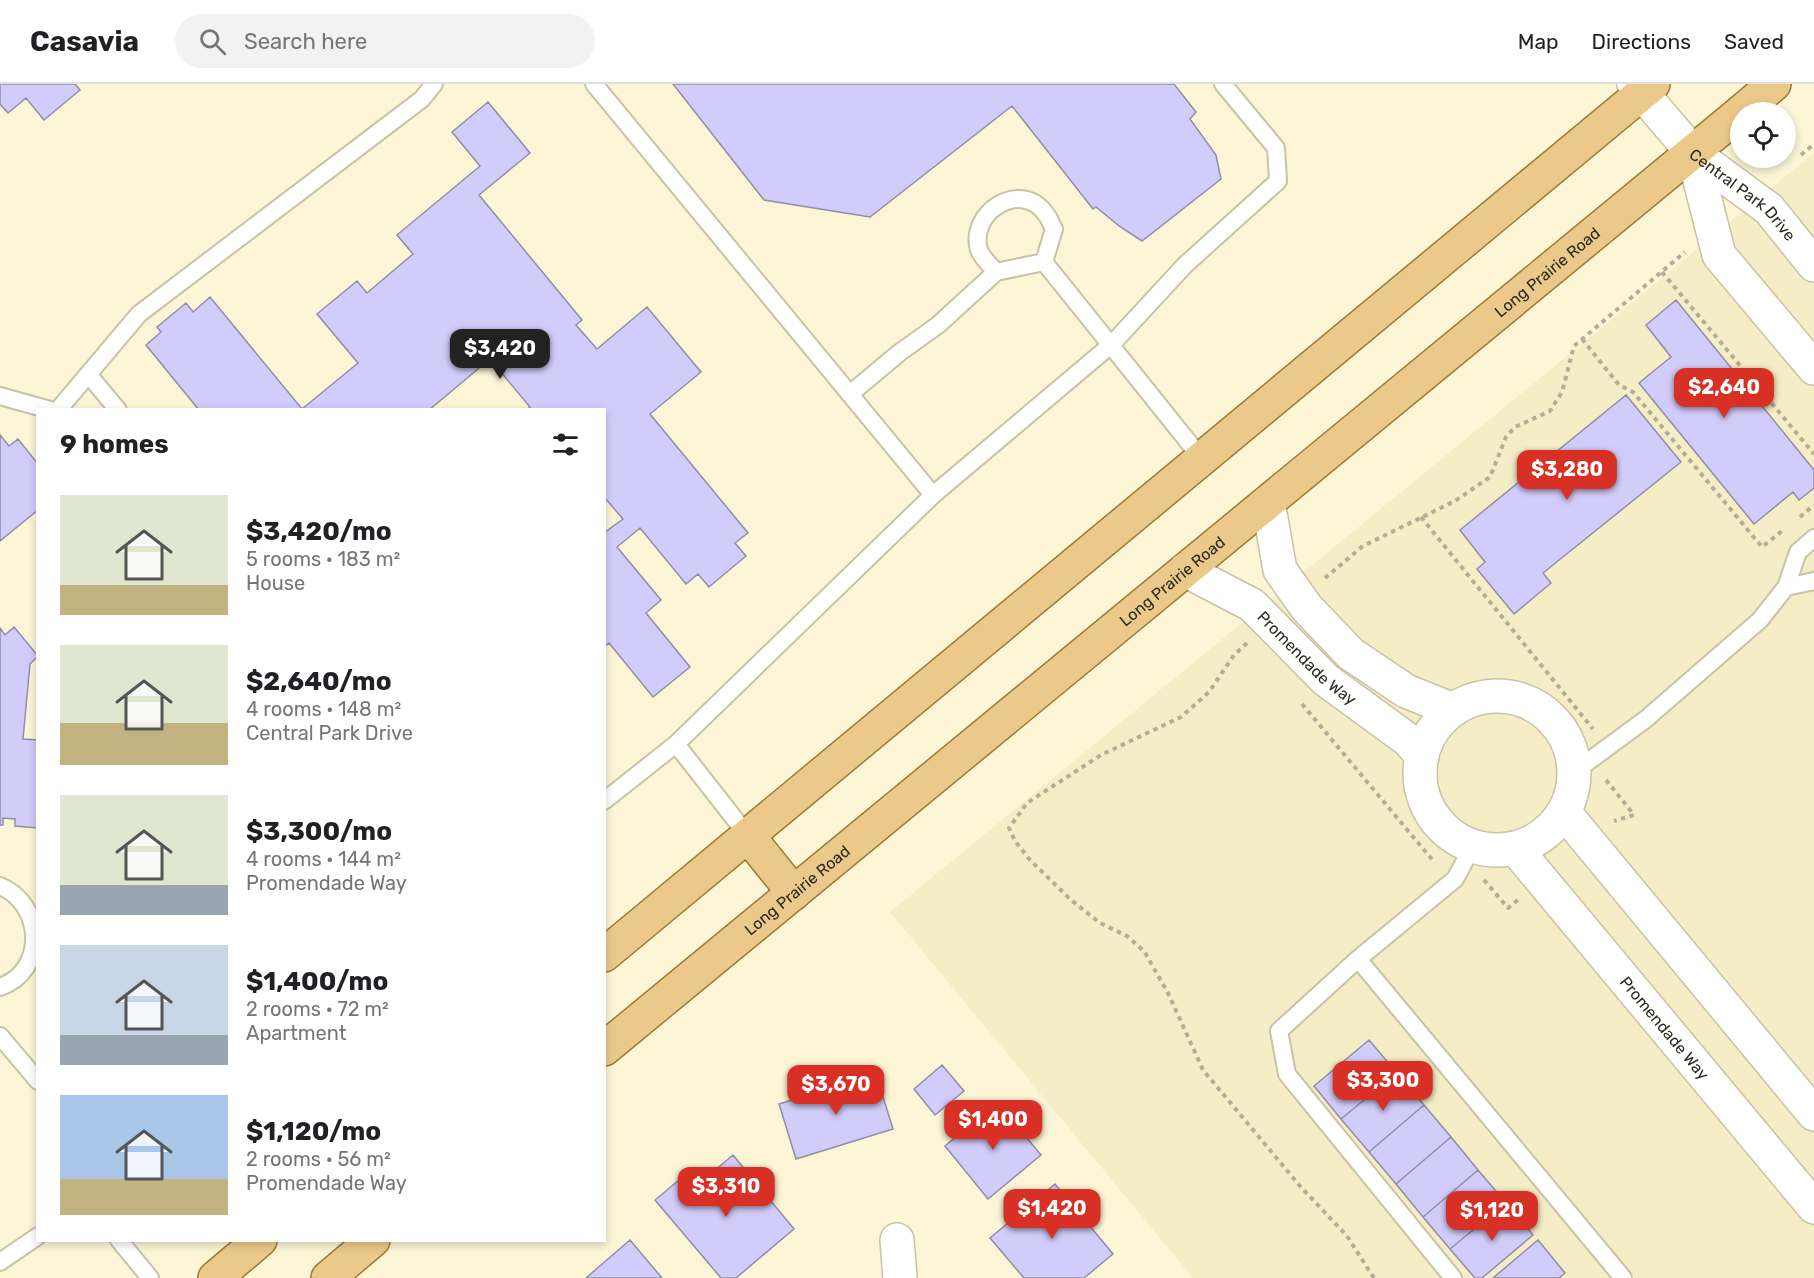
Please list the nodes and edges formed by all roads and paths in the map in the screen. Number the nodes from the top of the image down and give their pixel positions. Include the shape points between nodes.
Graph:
1 (434, 84) edge
2 (594, 84) edge
3 (1223, 84) edge
4 (1774, 84) edge
5 (1643, 87) edge
6 (1753, 102) edge
7 (1730, 122) edge
8 (1814, 144) edge
9 (1693, 153) junction
10 (1801, 155) dead end
11 (1686, 252) dead end
12 (1044, 262) junction
13 (1814, 265) edge
14 (996, 272) junction
15 (1662, 272) junction
16 (1582, 339) junction
17 (1112, 344) junction
18 (1814, 368) edge
19 (88, 374) junction
20 (850, 394) junction
21 (0, 396) edge
22 (43, 408) edge
23 (60, 408) edge
24 (116, 408) edge
25 (1814, 454) edge
26 (1202, 459) junction
27 (933, 495) junction
28 (1268, 502) junction
29 (1814, 505) edge
30 (1421, 517) junction
31 (1797, 519) dead end
32 (1788, 526) dead end
33 (1814, 538) edge
34 (1185, 570) junction
35 (1321, 581) dead end
36 (1814, 581) edge
37 (1786, 587) junction
38 (1249, 641) dead end
39 (1301, 704) dead end
40 (1453, 710) junction
41 (1594, 733) dead end
42 (676, 744) junction
43 (1422, 756) junction
44 (1574, 772) junction
45 (1606, 780) dead end
46 (606, 799) edge
47 (1564, 812) junction
48 (1609, 825) dead end
49 (748, 836) junction
50 (1473, 846) junction
51 (1515, 848) junction
52 (1435, 863) dead end
53 (1484, 880) dead end
54 (0, 886) edge
55 (794, 893) junction
56 (1526, 893) dead end
57 (606, 953) edge
58 (1358, 959) junction
59 (0, 987) edge
60 (0, 1036) edge
61 (606, 1047) edge
62 (36, 1079) edge
63 (1814, 1113) edge
64 (1814, 1207) edge
65 (36, 1237) edge
66 (897, 1240) dead end
67 (120, 1242) edge
68 (259, 1242) edge
69 (371, 1242) edge
70 (0, 1262) edge
71 (150, 1278) edge
72 (215, 1278) edge
73 (327, 1278) edge
74 (900, 1278) edge
75 (1374, 1278) edge
76 (1453, 1278) edge
77 (1623, 1278) edge

1 - 19 lane via 422,99 139,314
2 - 20 lane
3 - 17 lane via 1275,148 1278,181 1185,265
4 - 6 main road, Long Prairie Road
5 - 9 street
5 - 26 main road
7 - 9 main road, Long Prairie Road
8 - 10 path
9 - 13 street, Central Park Drive via 1769,209
9 - 18 street, Central Park Drive via 1719,255
9 - 28 main road, Long Prairie Road
11 - 15 path
12 - 14 lane
12 - 14 lane via 1054,229 1044,211 1026,200 1008,199 990,210 977,230 979,252
12 - 17 lane
14 - 20 lane via 938,325
15 - 16 path
15 - 25 path
16 - 30 path via 1574,346 1562,392 1550,411 1515,426 1506,437 1490,477 1455,501
16 - 32 path via 1619,386 1633,392 1762,547
17 - 26 lane
17 - 27 lane
19 - 23 lane
19 - 24 lane
20 - 27 lane
21 - 22 lane
26 - 49 main road
27 - 42 lane
28 - 34 main road, Long Prairie Road
28 - 40 street, Promendade Way via 1280,570 1307,608 1351,654 1406,691
29 - 31 path
30 - 35 path via 1363,546
30 - 41 path
33 - 37 lane via 1797,552
34 - 43 street, Promendade Way via 1252,605 1326,680 1408,740
34 - 55 main road, Long Prairie Road
36 - 37 lane
37 - 44 lane via 1760,620 1646,719
38 - 75 path via 1234,655 1209,692 1181,717 1101,755 1027,803 1009,828 1030,860 1071,900 1144,951 1203,1070 1347,1236
39 - 52 path
40 - 43 street via 1428,738
40 - 44 street via 1471,700 1492,696 1532,705 1549,716 1563,733
42 - 46 lane
42 - 49 lane
43 - 50 street via 1421,779 1426,801 1453,836
44 - 47 street via 1572,793
45 - 48 path via 1634,815
47 - 51 street via 1543,835
47 - 63 street
49 - 55 main road
49 - 57 main road
50 - 51 street
50 - 58 lane via 1455,879
51 - 64 street, Promendade Way
53 - 56 path via 1508,908
54 - 59 lane via 17,896 27,909 34,925 35,942 22,972
55 - 61 main road, Long Prairie Road
58 - 76 lane via 1278,1031 1287,1074
58 - 77 lane
60 - 62 lane
65 - 70 lane
66 - 74 street
67 - 71 lane
68 - 72 main road
69 - 73 main road

